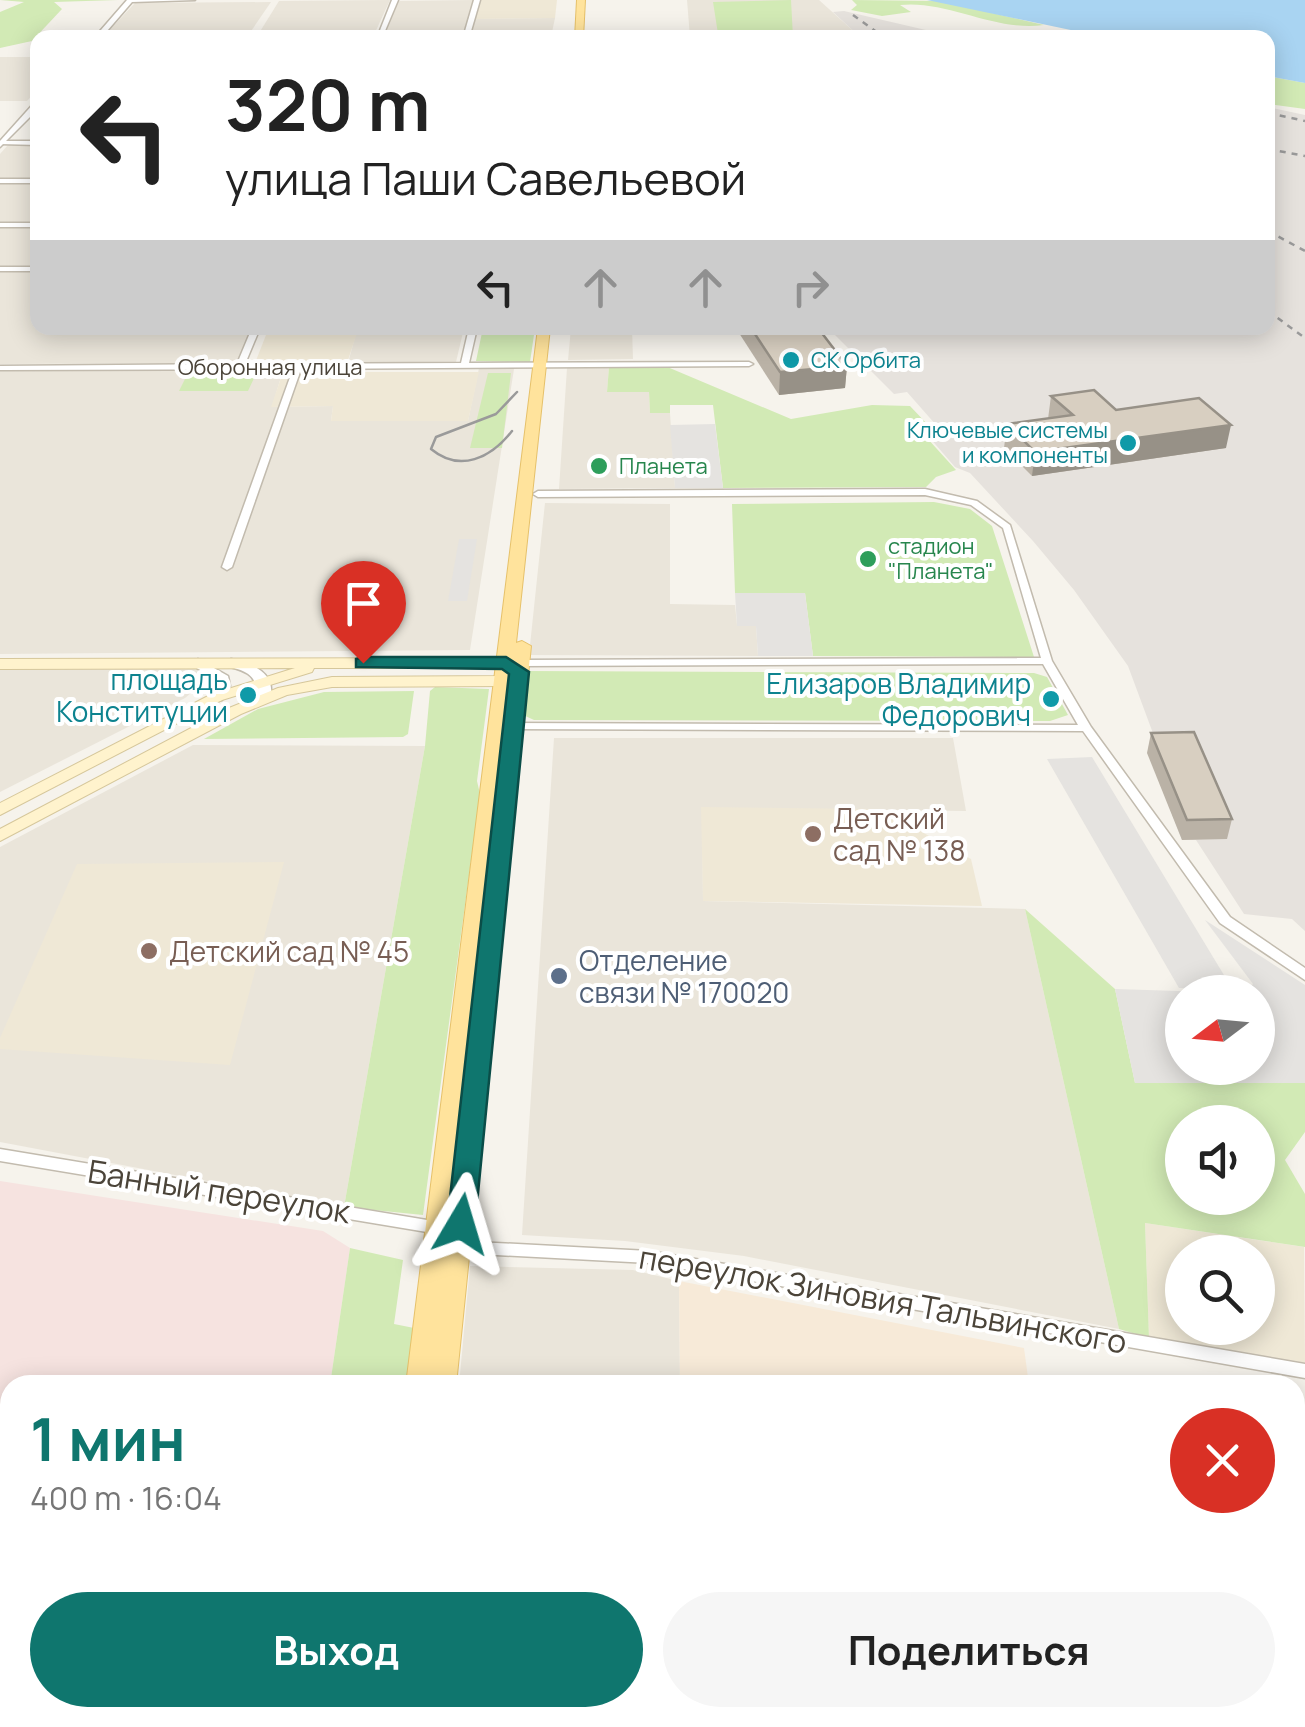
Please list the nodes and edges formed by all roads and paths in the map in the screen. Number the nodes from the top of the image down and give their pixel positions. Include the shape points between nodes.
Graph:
1 (130, 0) edge
2 (192, 0) edge
3 (395, 0) edge
4 (477, 0) edge
5 (584, 0) edge
6 (104, 30) edge
7 (382, 30) edge
8 (468, 30) edge
9 (582, 30) edge
10 (30, 113) edge
11 (30, 143) edge
12 (1, 144) edge
13 (0, 181) edge
14 (30, 181) edge
15 (0, 225) edge
16 (30, 225) edge
17 (30, 269) edge
18 (0, 270) edge
19 (253, 335) edge
20 (471, 335) edge
21 (544, 335) edge
22 (552, 335) edge
23 (749, 364) dead end
24 (464, 366) junction
25 (545, 366) junction
26 (240, 367) junction
27 (298, 367) junction
28 (0, 368) edge
29 (532, 494) junction
30 (228, 567) dead end
31 (1047, 661) junction
32 (198, 663) junction
33 (230, 663) junction
34 (337, 663) junction
35 (0, 664) edge
36 (513, 670) junction
37 (264, 689) junction
38 (217, 697) junction
39 (507, 726) junction
40 (1086, 728) junction
41 (0, 810) edge
42 (0, 836) edge
43 (1305, 975) edge
44 (0, 1155) edge
45 (439, 1228) junction
46 (458, 1247) junction
47 (1305, 1372) edge
48 (421, 1375) edge
49 (443, 1375) edge

1 - 2 street
1 - 6 street
3 - 7 street
4 - 8 street
5 - 9 main road
10 - 12 street
11 - 12 street
13 - 14 street
15 - 16 street
17 - 18 street
19 - 26 street
20 - 24 street
21 - 25 main road
22 - 25 main road
23 - 25 street, Оборонная улица
24 - 25 street, Оборонная улица
24 - 27 street, Оборонная улица
25 - 29 main road
26 - 27 street, Оборонная улица
26 - 28 street, Оборонная улица
27 - 30 street
29 - 31 street via 956,496 988,510 1010,532
29 - 36 main road
31 - 36 street
31 - 40 street
32 - 33 main road
32 - 35 main road
32 - 38 street via 221,676
33 - 34 main road
33 - 37 street via 252,670
34 - 36 main road
34 - 37 main road
36 - 37 main road
36 - 39 main road
37 - 38 main road
37 - 42 main road
38 - 41 main road
39 - 40 street
39 - 45 main road
39 - 46 main road
40 - 43 street via 1225,920
44 - 45 street, Банный переулок
45 - 46 main road
45 - 48 main road
46 - 47 street, переулок Зиновия Тальвинского via 649,1257
46 - 49 main road

